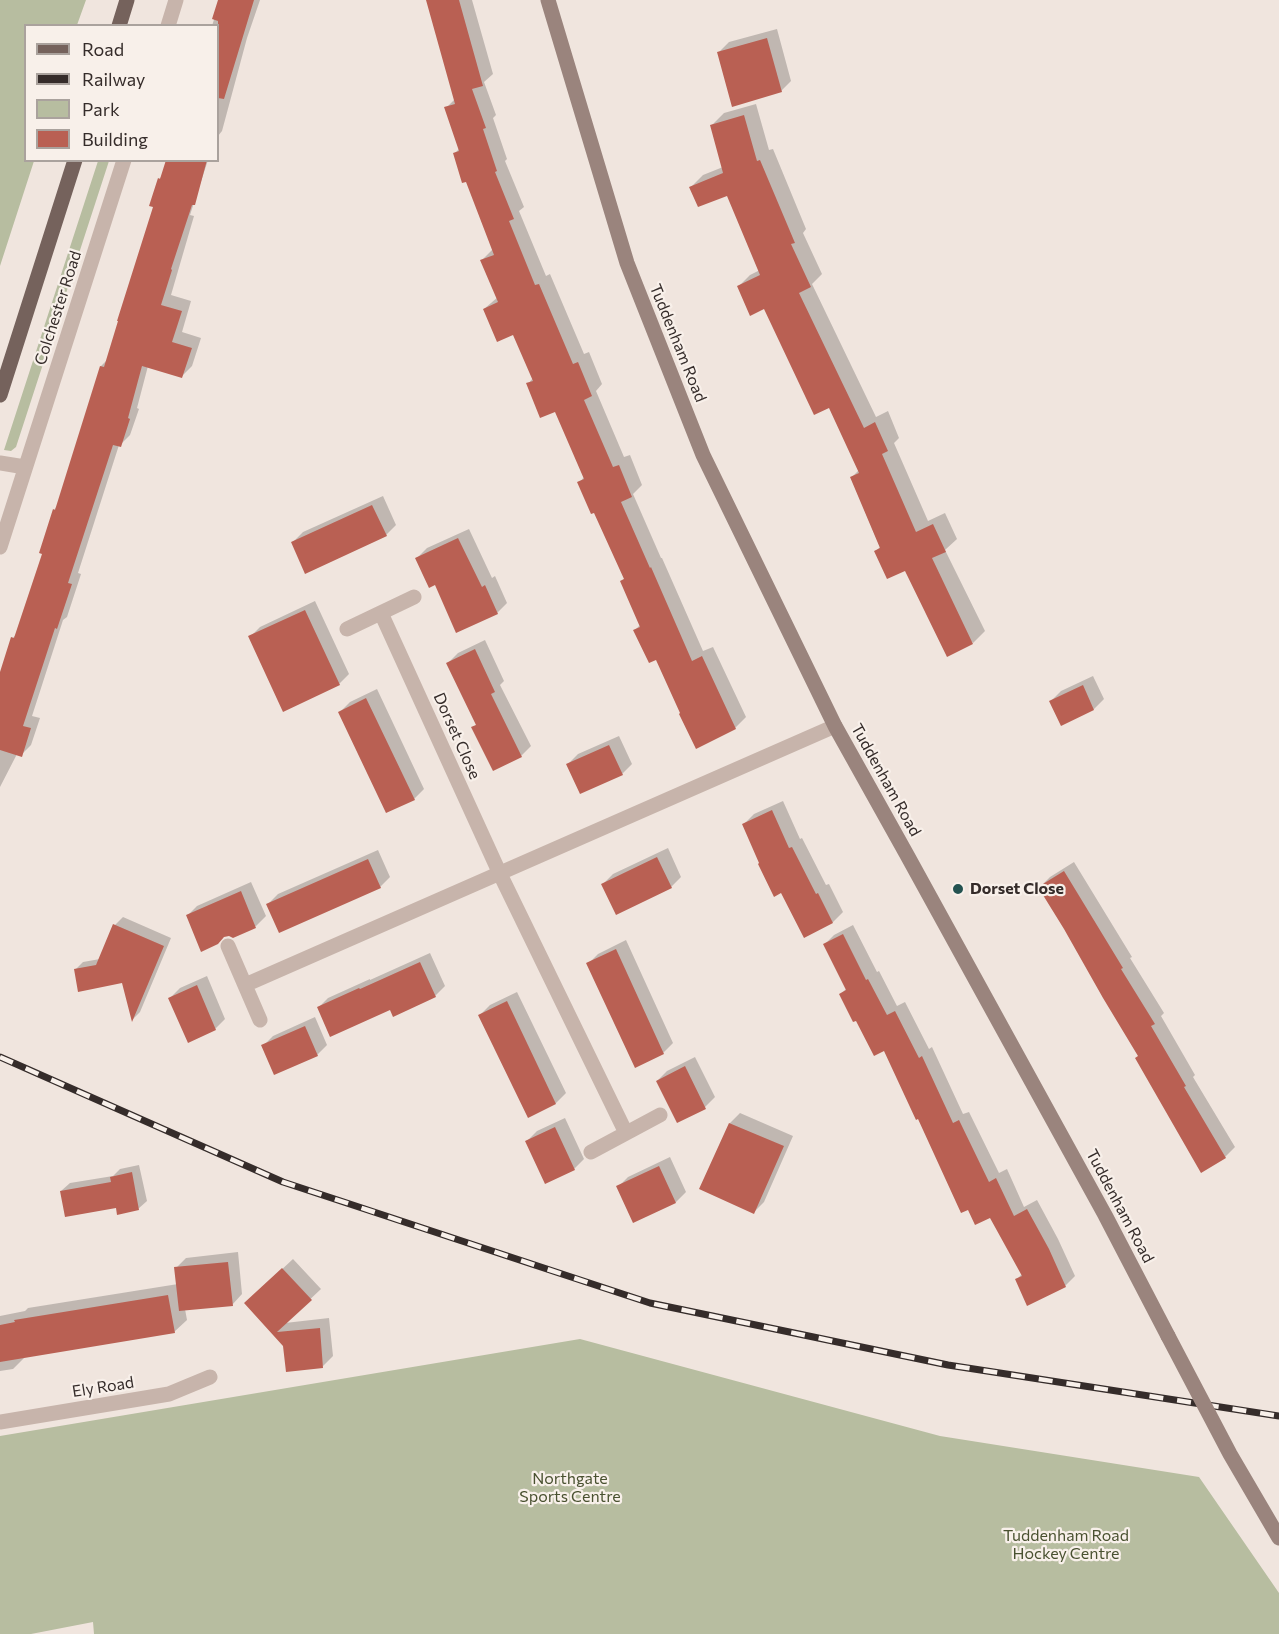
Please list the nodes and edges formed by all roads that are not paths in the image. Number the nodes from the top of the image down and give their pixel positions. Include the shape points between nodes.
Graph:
1 (127, 0) edge
2 (176, 0) edge
3 (548, 0) edge
4 (120, 24) edge
5 (169, 24) edge
6 (74, 162) edge
7 (123, 162) edge
8 (0, 395) edge
9 (0, 463) edge
10 (25, 467) junction
11 (0, 547) edge
12 (414, 597) dead end
13 (381, 613) junction
14 (347, 629) dead end
15 (835, 726) junction
16 (500, 874) junction
17 (228, 945) dead end
18 (245, 985) junction
19 (260, 1020) dead end
20 (660, 1115) dead end
21 (626, 1133) junction
22 (591, 1152) dead end
23 (210, 1377) dead end
24 (0, 1422) edge
25 (1279, 1538) edge

1 - 4 main road
2 - 5 street
3 - 15 street, Tuddenham Road via 611,213 649,320 703,455
6 - 8 main road, Colchester Road
7 - 10 street, Colchester Road
9 - 10 street
10 - 11 street, Colchester Road
12 - 13 street
13 - 14 street
13 - 16 street, Dorset Close
15 - 16 street
15 - 25 street, Tuddenham Road, bridge
16 - 18 street
16 - 21 street, Dorset Close
17 - 18 street
18 - 19 street
20 - 21 street
21 - 22 street
23 - 24 street, Ely Road via 168,1394

